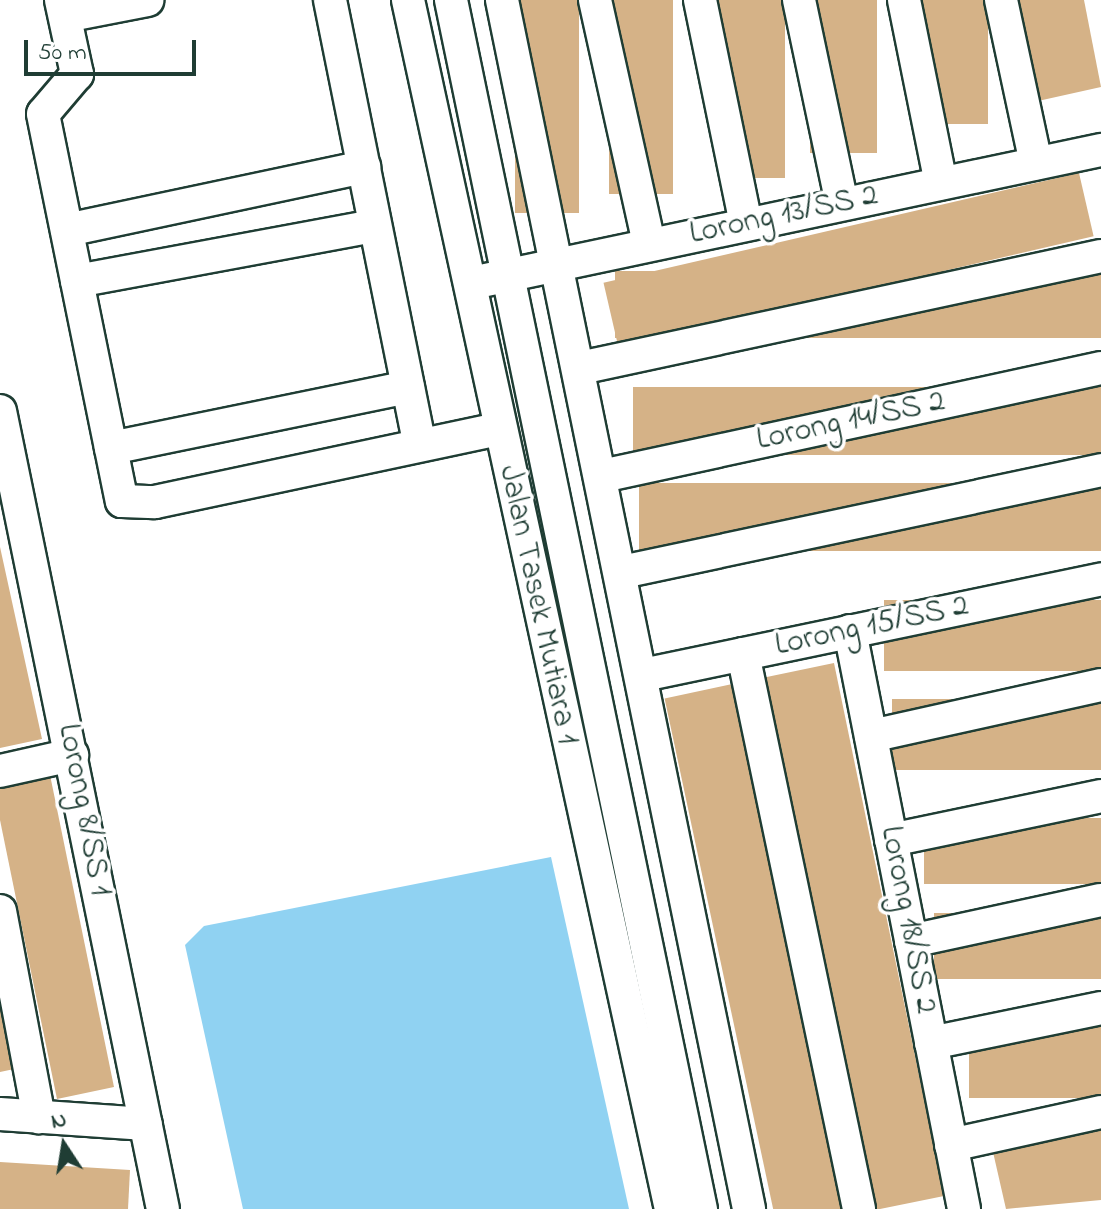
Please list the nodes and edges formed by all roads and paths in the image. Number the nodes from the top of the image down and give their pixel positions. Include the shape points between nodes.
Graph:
1 (147, 0) edge
2 (330, 0) edge
3 (408, 0) edge
4 (451, 0) edge
5 (502, 0) edge
6 (595, 0) edge
7 (700, 0) edge
8 (799, 0) edge
9 (904, 0) edge
10 (1001, 0) edge
11 (63, 8) edge
12 (1101, 150) edge
13 (1036, 163) junction
14 (364, 167) junction
15 (941, 183) junction
16 (842, 204) junction
17 (746, 224) junction
18 (375, 226) junction
19 (67, 230) junction
20 (649, 244) junction
21 (1101, 256) edge
22 (559, 263) junction
23 (507, 276) junction
24 (77, 281) junction
25 (467, 283) junction
26 (580, 368) junction
27 (1101, 368) edge
28 (408, 387) junction
29 (498, 429) junction
30 (2, 430) edge
31 (419, 443) junction
32 (111, 448) junction
33 (1101, 470) edge
34 (602, 476) junction
35 (622, 572) junction
36 (1101, 579) edge
37 (850, 631) junction
38 (743, 654) junction
39 (643, 675) junction
40 (1101, 685) edge
41 (871, 736) junction
42 (72, 755) junction
43 (0, 771) edge
44 (1101, 796) edge
45 (891, 840) junction
46 (1101, 900) edge
47 (0, 911) edge
48 (911, 941) junction
49 (1101, 1008) edge
50 (931, 1043) junction
51 (1101, 1112) edge
52 (0, 1114) edge
53 (39, 1117) junction
54 (146, 1124) junction
55 (951, 1145) junction
56 (163, 1209) edge
57 (671, 1209) edge
58 (701, 1209) edge
59 (749, 1209) edge
60 (859, 1209) edge
61 (964, 1209) edge

1 - 11 street
2 - 14 street
3 - 25 street, Jalan Tasek Mutiara 1
4 - 23 street, Jalan Tasek Mutiara 1
5 - 22 street
6 - 20 street
7 - 17 street
8 - 16 street
9 - 15 street
10 - 13 street
11 - 19 street via 77,74 43,114
12 - 13 street, Lorong 13/SS 2
13 - 15 street, Lorong 13/SS 2
14 - 18 street
14 - 19 street
15 - 16 street, Lorong 13/SS 2
16 - 17 street, Lorong 13/SS 2
17 - 20 street, Lorong 13/SS 2
18 - 24 street
18 - 28 street
19 - 24 street
20 - 22 street, Lorong 13/SS 2
21 - 26 street
22 - 23 street, Lorong 13/SS 2
22 - 26 street
23 - 25 street, Lorong 13/SS 2
23 - 58 street, Jalan Tasek Mutiara 1
24 - 32 street
25 - 29 street, Jalan Tasek Mutiara 1
26 - 34 street
27 - 34 street, Lorong 14/SS 2
28 - 31 street
28 - 32 street
29 - 31 street
29 - 57 street, Jalan Tasek Mutiara 1
30 - 42 street, Lorong 8/SS 1
31 - 32 street via 132,506 122,501
33 - 35 street
34 - 35 street
35 - 39 street
36 - 37 street, Lorong 15/SS 2
37 - 38 street, Lorong 15/SS 2
37 - 41 street, Lorong 18/SS 2
38 - 39 street, Lorong 15/SS 2
38 - 60 street
39 - 59 street
40 - 41 street
41 - 45 street, Lorong 18/SS 2
42 - 43 street
42 - 54 street, Lorong 8/SS 1
44 - 45 street
45 - 48 street, Lorong 18/SS 2
46 - 48 street
47 - 53 street
48 - 50 street, Lorong 18/SS 2
49 - 50 street
50 - 55 street, Lorong 18/SS 2
51 - 55 street
52 - 53 street
53 - 54 street
54 - 56 street, Lorong 8/SS 1
55 - 61 street, Lorong 18/SS 2

